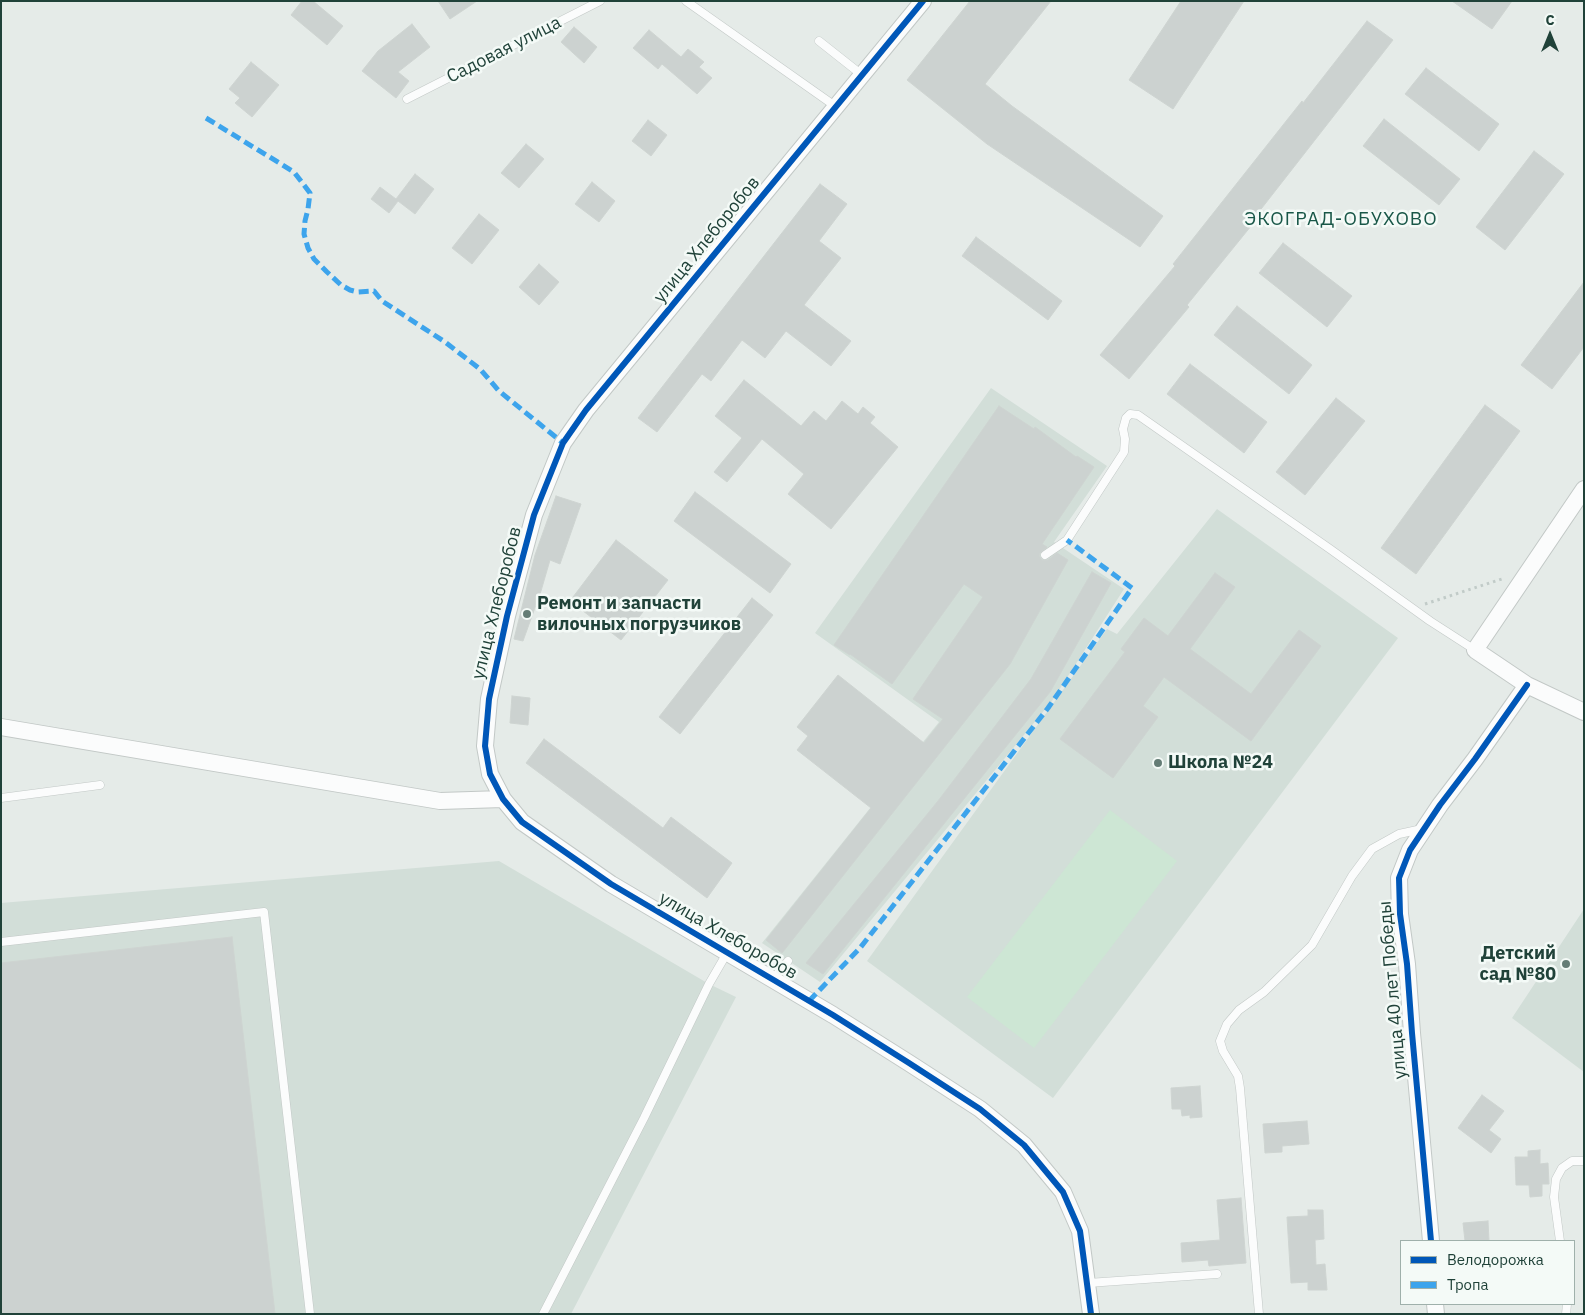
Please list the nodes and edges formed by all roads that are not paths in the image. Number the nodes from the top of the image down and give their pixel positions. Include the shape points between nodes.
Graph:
1 (600, 1) edge
2 (686, 1) edge
3 (923, 1) edge
4 (819, 42) dead end
5 (862, 75) junction
6 (407, 99) dead end
7 (836, 106) junction
8 (1584, 489) edge
9 (1045, 555) dead end
10 (1475, 650) junction
11 (1527, 686) junction
12 (1584, 712) edge
13 (1, 727) edge
14 (100, 785) dead end
15 (1, 798) edge
16 (503, 799) junction
17 (1424, 829) junction
18 (735, 936) dead end
19 (1, 942) edge
20 (728, 953) junction
21 (788, 961) dead end
22 (753, 968) junction
23 (773, 979) junction
24 (1584, 1161) edge
25 (1431, 1240) edge
26 (1560, 1240) edge
27 (1217, 1274) dead end
28 (1088, 1283) junction
29 (310, 1314) edge
30 (543, 1314) edge
31 (1091, 1314) edge
32 (1259, 1314) edge

1 - 6 lane, Садовая улица
2 - 7 lane
3 - 5 street, улица Хлеборобов
4 - 5 lane
5 - 7 street, улица Хлеборобов
7 - 16 street, улица Хлеборобов via 563,443 534,515 489,699 485,746 490,774
8 - 10 street
9 - 10 lane via 1067,540 1124,452 1124,429 1130,414 1138,416
10 - 11 street
11 - 12 street
11 - 17 street, улица 40 лет Победы
13 - 16 street via 440,801
14 - 15 lane
16 - 20 street, улица Хлеборобов via 522,822 611,884
17 - 25 street, улица 40 лет Победы via 1410,850 1400,878 1400,914 1408,964
17 - 32 lane via 1398,834 1372,849 1352,876 1312,945 1264,992 1239,1010 1227,1024 1220,1041 1238,1076 1240,1088
18 - 22 lane
19 - 29 lane via 264,912
20 - 22 street, улица Хлеборобов
20 - 30 lane via 709,984
21 - 23 lane
22 - 23 street, улица Хлеборобов
23 - 28 street, улица Хлеборобов via 980,1108 1024,1145 1063,1192 1080,1231
24 - 26 lane via 1572,1161 1562,1168 1556,1179 1554,1198
27 - 28 lane
28 - 31 street, улица Хлеборобов

